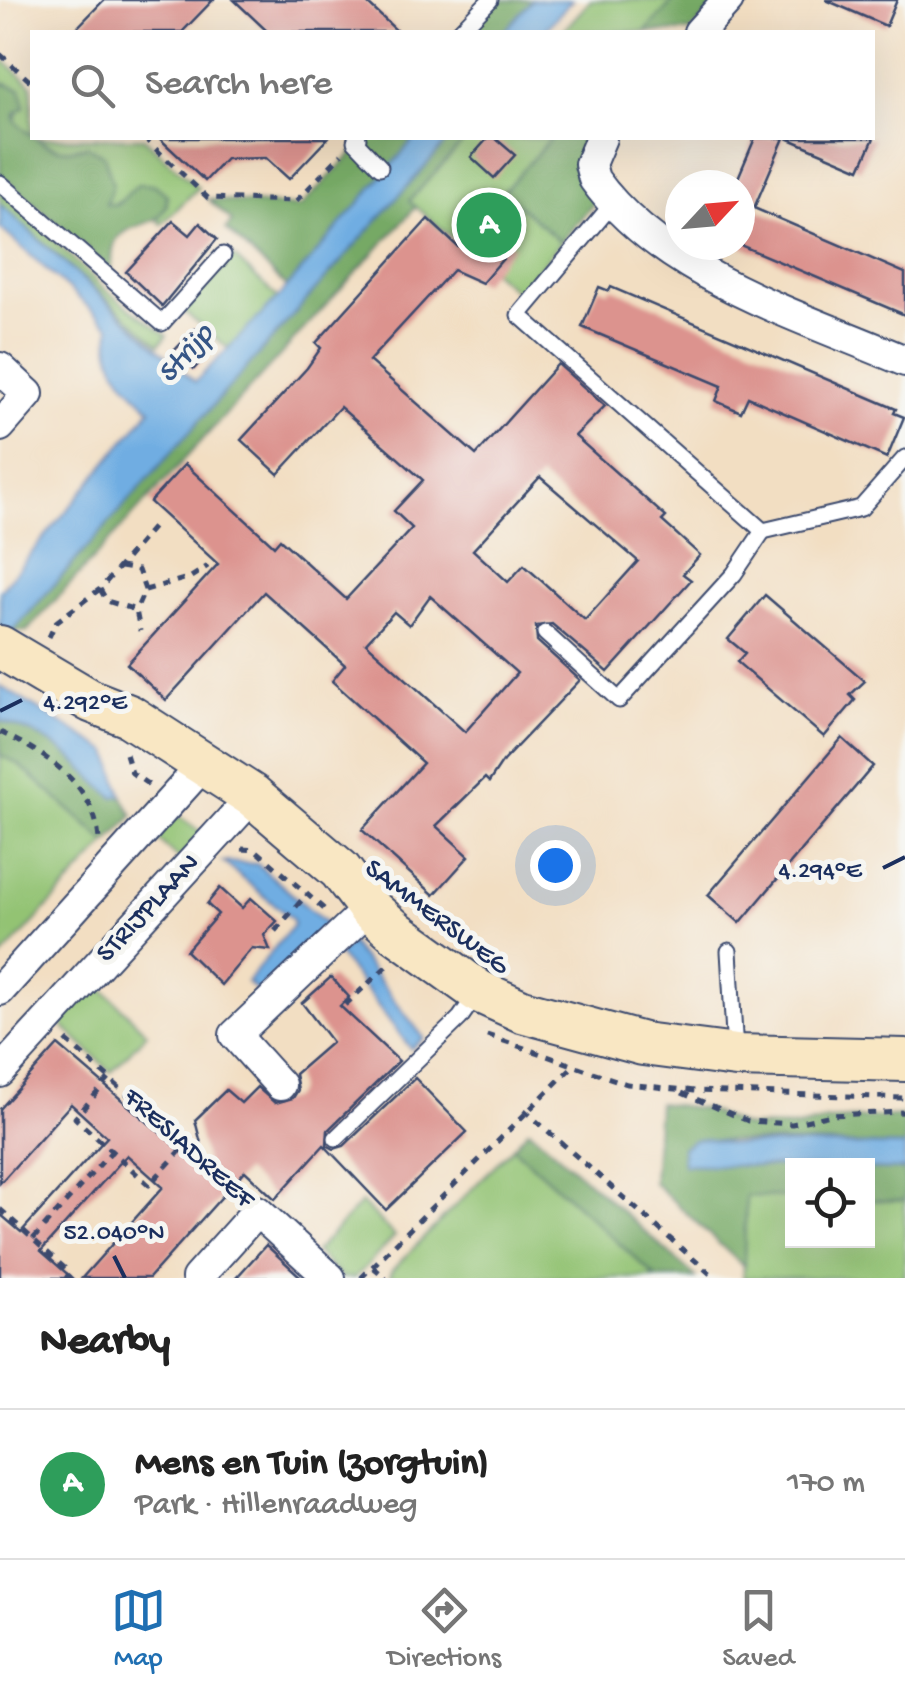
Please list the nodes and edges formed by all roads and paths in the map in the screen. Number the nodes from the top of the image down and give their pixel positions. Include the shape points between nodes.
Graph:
1 (490, 0) edge
2 (728, 0) edge
3 (461, 30) edge
4 (701, 30) edge
5 (0, 54) edge
6 (30, 81) edge
7 (146, 140) edge
8 (357, 140) edge
9 (600, 140) edge
10 (380, 167) dead end
11 (0, 183) edge
12 (614, 202) junction
13 (223, 255) dead end
14 (905, 360) edge
15 (0, 368) edge
16 (0, 426) edge
17 (905, 458) edge
18 (154, 526) dead end
19 (763, 531) junction
20 (208, 566) dead end
21 (119, 567) junction
22 (100, 588) junction
23 (144, 590) junction
24 (136, 610) junction
25 (140, 631) dead end
26 (545, 633) dead end
27 (25, 653) edge
28 (0, 732) edge
29 (198, 770) junction
30 (245, 804) junction
31 (101, 878) junction
32 (306, 896) dead end
33 (369, 908) junction
34 (275, 931) dead end
35 (729, 951) dead end
36 (388, 965) dead end
37 (2, 984) edge
38 (478, 992) junction
39 (345, 1006) dead end
40 (44, 1022) junction
41 (736, 1056) junction
42 (905, 1060) edge
43 (572, 1067) dead end
44 (0, 1072) edge
45 (109, 1079) junction
46 (280, 1085) dead end
47 (905, 1098) edge
48 (524, 1110) junction
49 (905, 1112) edge
50 (336, 1138) dead end
51 (185, 1146) junction
52 (112, 1151) junction
53 (0, 1209) edge
54 (258, 1211) junction
55 (33, 1238) junction
56 (373, 1266) junction
57 (66, 1278) edge
58 (197, 1278) edge
59 (330, 1278) edge
60 (361, 1278) edge
61 (386, 1278) edge
62 (715, 1278) edge

1 - 3 lane
2 - 4 street
5 - 6 path
7 - 8 path via 208,198 296,201
8 - 10 lane
9 - 12 street via 590,164
11 - 13 lane via 162,323
12 - 14 street via 699,271
12 - 19 lane via 519,315
15 - 16 street via 28,394
17 - 19 lane via 861,508
18 - 21 path
19 - 26 lane via 734,574 619,700
20 - 23 path
21 - 22 path
21 - 23 path via 138,570
22 - 24 path via 107,600
22 - 27 path
23 - 24 path
24 - 25 path
27 - 29 street, SAMMERSWEG via 91,700 130,716
28 - 31 path via 72,778 97,820
29 - 30 street, SAMMERSWEG
29 - 31 street, STRIJPLAAN
30 - 33 street, SAMMERSWEG via 340,870
30 - 40 street, STRIJPLAAN
31 - 37 street, STRIJPLAAN
32 - 34 path
33 - 38 street, SAMMERSWEG
33 - 46 street, SAMMERSWEG via 235,1035
35 - 41 lane
36 - 39 path
37 - 40 street, STRIJPLAAN
38 - 41 street, SAMMERSWEG via 582,1030
38 - 50 lane via 460,1018
40 - 44 street, STRIJPLAAN
40 - 45 path, FRESIADREEF
41 - 42 street, SAMMERSWEG
43 - 48 path
45 - 51 path, FRESIADREEF
45 - 52 path via 75,1118
47 - 49 path via 675,1089 748,1121 792,1124
48 - 56 path
48 - 62 path
51 - 52 path via 149,1184
51 - 54 path, FRESIADREEF
52 - 55 path
53 - 55 path
54 - 58 street
54 - 59 street, FRESIADREEF
55 - 57 path via 70,1273
56 - 60 path
56 - 61 path

